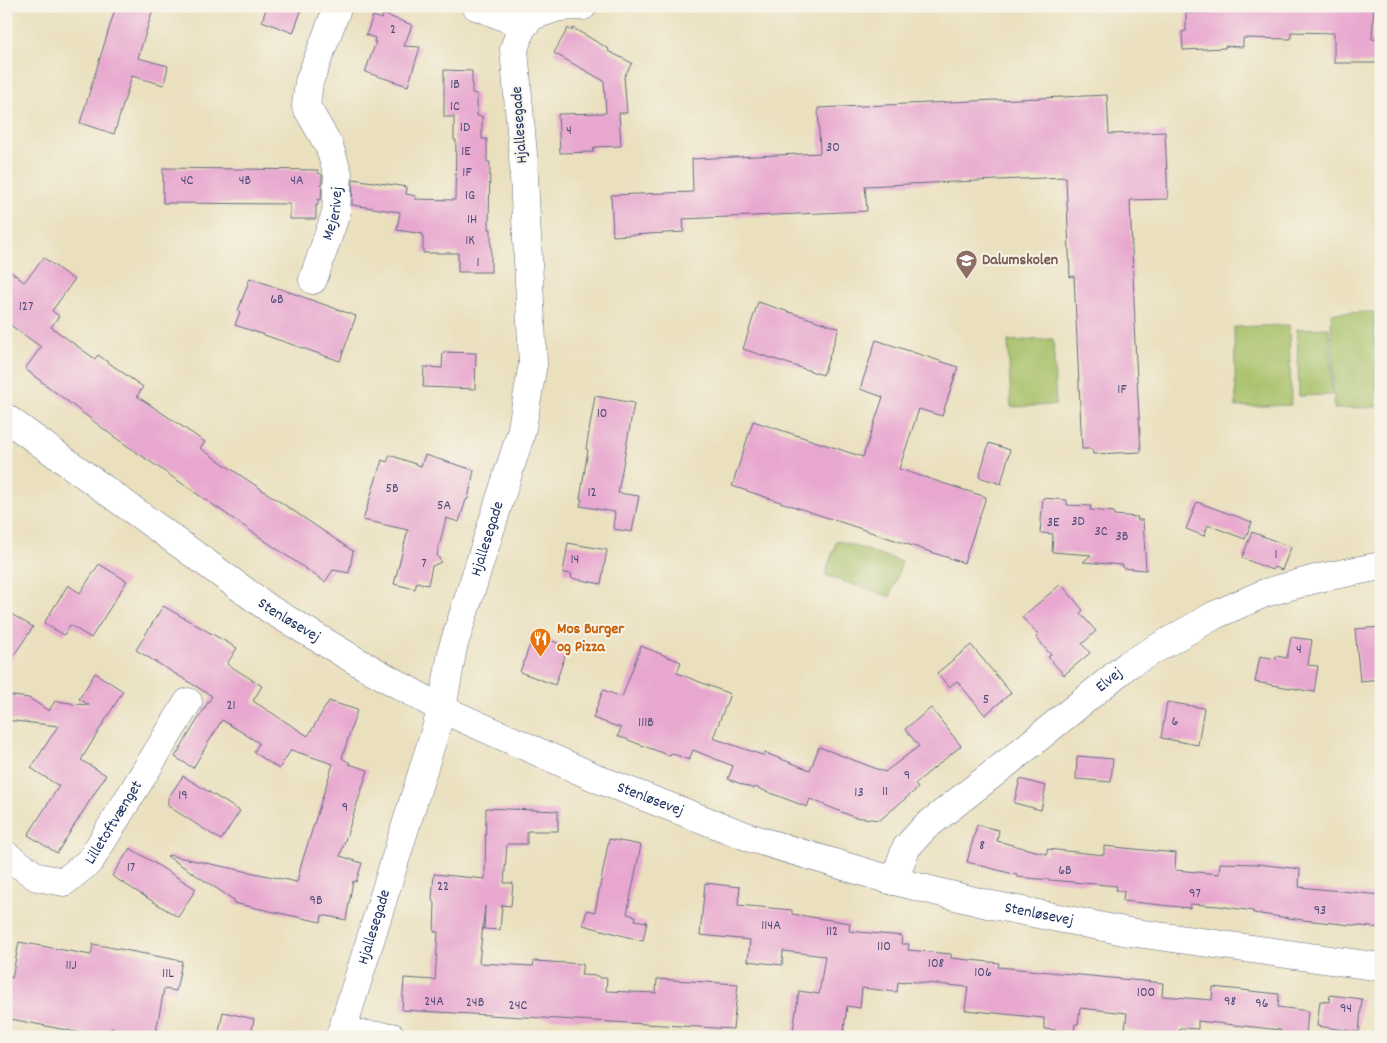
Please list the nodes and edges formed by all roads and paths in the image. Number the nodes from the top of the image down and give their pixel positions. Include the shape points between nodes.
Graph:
1 (338, 6) edge
2 (476, 6) edge
3 (584, 6) edge
4 (521, 29) junction
5 (313, 280) dead end
6 (6, 418) edge
7 (1381, 566) edge
8 (188, 702) dead end
9 (442, 709) junction
10 (6, 855) edge
11 (894, 881) junction
12 (1381, 967) edge
13 (340, 1035) edge
14 (392, 1037) edge

1 - 5 street, Mejerivej via 309,82 306,106 329,146 338,174 336,213
2 - 4 street via 512,20
3 - 4 street via 559,8 532,16
4 - 9 street, Hjallesegade via 514,49 523,155 533,364 521,433 453,647
6 - 9 street, Stenløsevej via 271,610
7 - 11 street, Elvej via 1265,593 1215,615 1129,664 924,828 906,848
8 - 10 street, Lilletoftvænget via 90,861 64,882 37,877
9 - 11 street, Stenløsevej via 603,781 732,831
9 - 13 street, Hjallesegade
11 - 12 street, Stenløsevej via 986,904 1129,932
13 - 14 street, Hjallesegade

